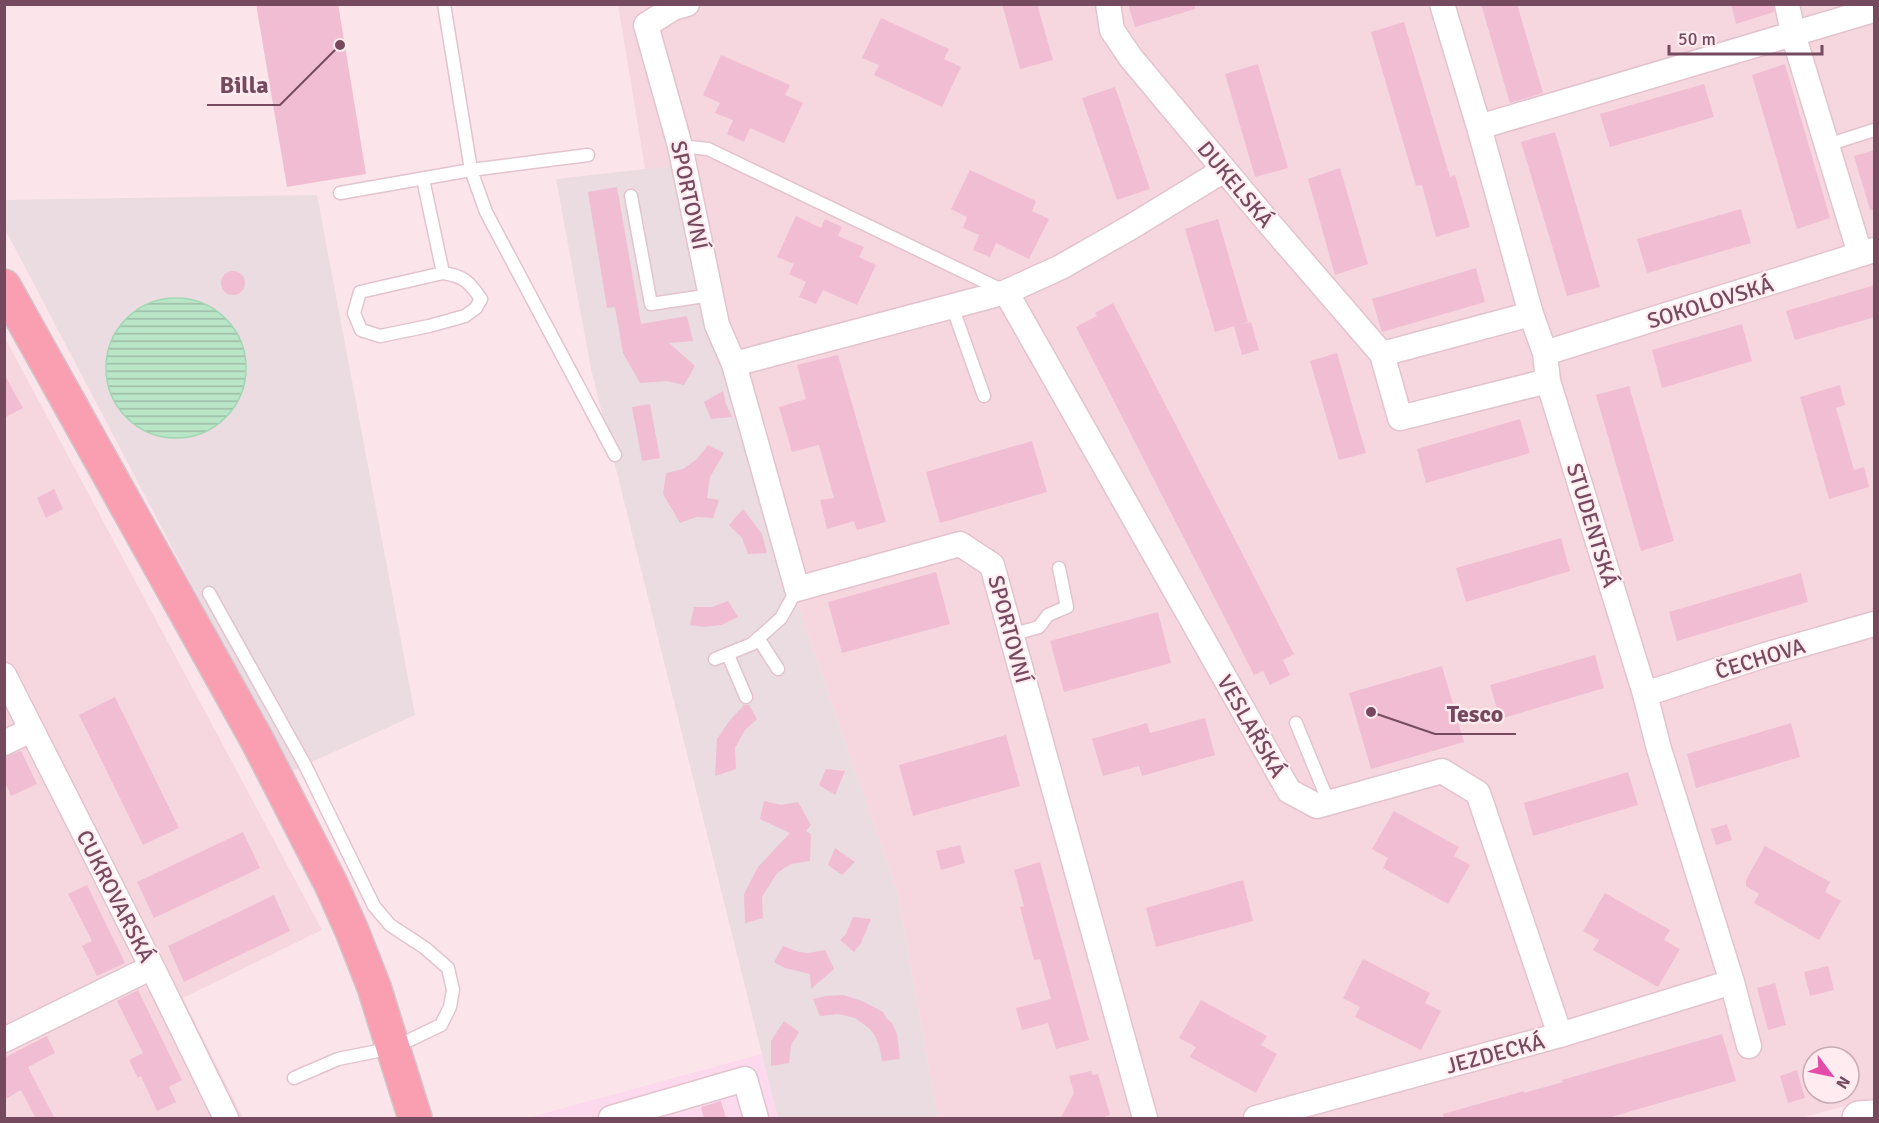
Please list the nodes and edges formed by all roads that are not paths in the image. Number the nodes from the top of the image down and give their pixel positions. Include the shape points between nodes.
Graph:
1 (444, 4) edge
2 (687, 4) edge
3 (1108, 4) edge
4 (1442, 4) edge
5 (1787, 4) edge
6 (1868, 10) edge
7 (645, 15) edge
8 (1793, 34) junction
9 (1479, 127) junction
10 (1875, 130) edge
11 (1827, 145) junction
12 (680, 146) junction
13 (588, 155) dead end
14 (471, 170) junction
15 (1224, 170) junction
16 (423, 179) junction
17 (340, 193) dead end
18 (631, 196) dead end
19 (1867, 252) edge
20 (442, 273) junction
21 (4, 286) edge
22 (1006, 292) junction
23 (711, 295) junction
24 (952, 306) junction
25 (1531, 314) junction
26 (1545, 353) junction
27 (1382, 354) junction
28 (734, 364) junction
29 (1548, 381) junction
30 (984, 396) dead end
31 (615, 455) dead end
32 (1059, 568) dead end
33 (797, 589) junction
34 (209, 593) dead end
35 (1875, 624) edge
36 (1011, 635) junction
37 (758, 638) junction
38 (728, 655) junction
39 (715, 659) dead end
40 (778, 669) dead end
41 (4, 675) edge
42 (1645, 694) junction
43 (746, 697) dead end
44 (1296, 723) dead end
45 (31, 730) junction
46 (4, 743) edge
47 (1329, 803) junction
48 (152, 967) junction
49 (1732, 981) junction
50 (1560, 1035) junction
51 (4, 1040) edge
52 (1749, 1046) dead end
53 (393, 1048) junction
54 (294, 1078) dead end
55 (1875, 1117) edge
56 (226, 1119) edge
57 (416, 1119) edge
58 (611, 1119) edge
59 (756, 1119) edge
60 (1145, 1119) edge
61 (1256, 1119) edge
62 (1859, 1119) edge

1 - 14 lane
2 - 7 street, SPORTOVNÍ
3 - 15 street, DUKELSKÁ via 1112,30 1131,58
4 - 9 street, STUDENTSKÁ
5 - 8 street
6 - 8 street
7 - 12 street, SPORTOVNÍ
8 - 9 street
8 - 11 street
9 - 25 street, STUDENTSKÁ
10 - 11 lane
11 - 19 street
12 - 22 lane via 708,149
12 - 23 street, SPORTOVNÍ
13 - 14 lane
14 - 16 lane
14 - 31 lane via 486,212
15 - 22 street via 1061,267
15 - 27 street, DUKELSKÁ
16 - 17 lane
16 - 20 lane
18 - 23 lane via 651,304
19 - 26 street, SOKOLOVSKÁ
20 - 20 lane via 360,292 354,313 362,330 380,336 465,316 476,308 481,299 476,291 460,276
21 - 53 main road via 308,837 352,931
22 - 24 street
22 - 47 street, VESLAŘSKÁ via 1289,790 1317,806
23 - 28 street, SPORTOVNÍ via 717,325
24 - 28 street
24 - 30 lane
25 - 26 street, STUDENTSKÁ
25 - 27 street
26 - 29 street, STUDENTSKÁ
27 - 29 street via 1400,418
28 - 33 street, SPORTOVNÍ
29 - 42 street, STUDENTSKÁ
32 - 36 lane via 1067,607 1048,615 1039,627
33 - 36 street, SPORTOVNÍ via 960,544 992,565
33 - 37 lane via 781,618
34 - 53 lane via 305,765 374,906 390,925 448,968 453,990 441,1025
35 - 42 street, ČECHOVA
36 - 60 street, SPORTOVNÍ
37 - 38 lane
37 - 40 lane
38 - 39 lane
38 - 43 lane
41 - 45 street, CUKROVARSKÁ
42 - 49 street, STUDENTSKÁ
44 - 47 lane
45 - 46 street
45 - 48 street, CUKROVARSKÁ
47 - 50 street, VESLAŘSKÁ via 1442,771 1478,793
48 - 51 street
48 - 56 street, CUKROVARSKÁ
49 - 50 street, JEZDECKÁ
49 - 52 street, STUDENTSKÁ
50 - 61 street, JEZDECKÁ
53 - 54 lane via 338,1059
53 - 57 main road
55 - 62 street
58 - 59 street via 745,1079

